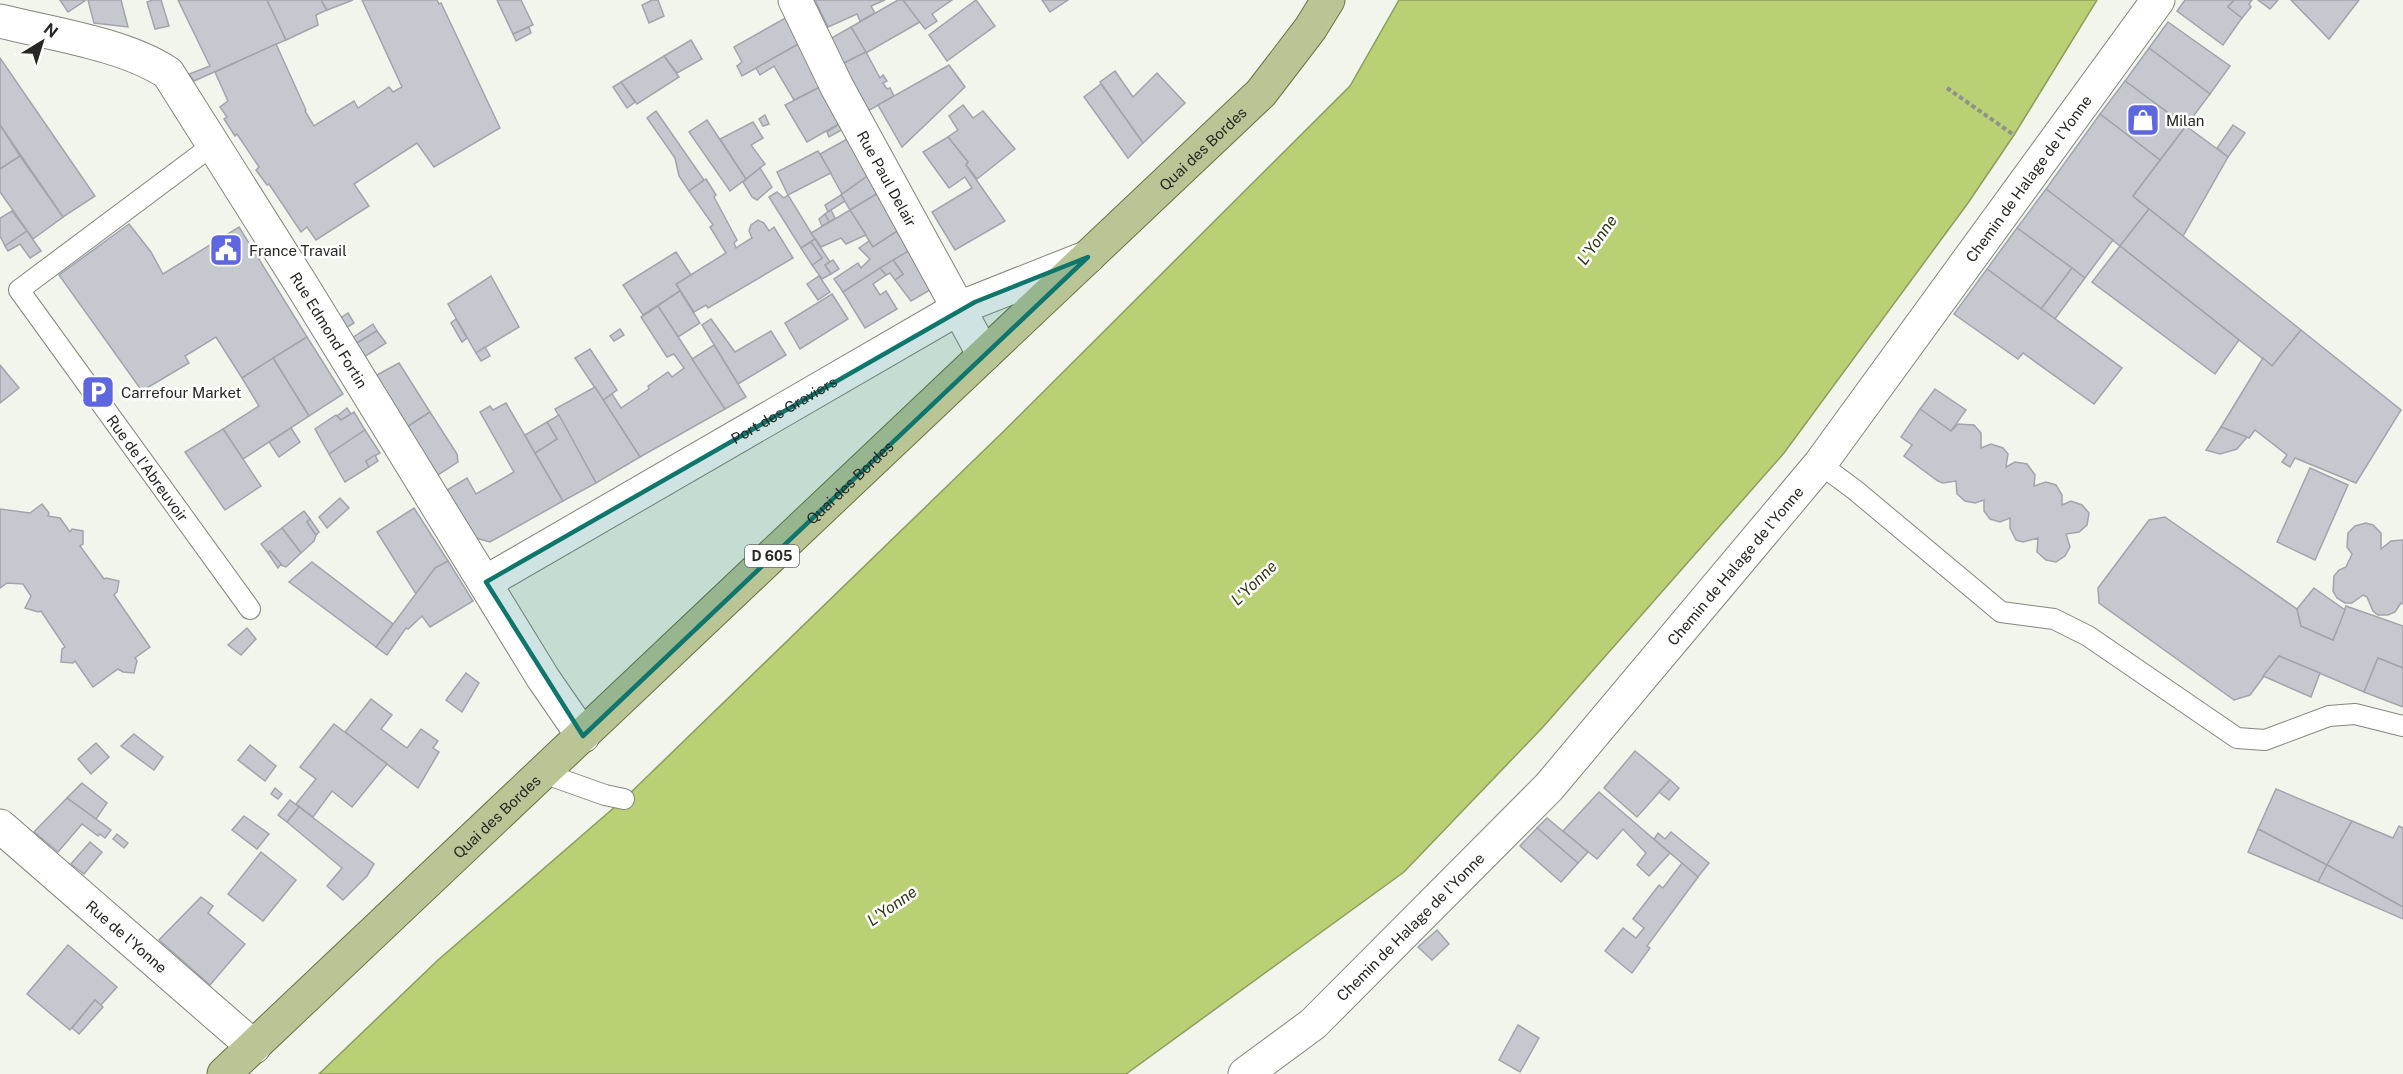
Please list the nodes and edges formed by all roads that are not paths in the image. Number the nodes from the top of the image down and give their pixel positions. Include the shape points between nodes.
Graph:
1 (795, 0) edge
2 (1328, 0) edge
3 (2158, 0) edge
4 (0, 21) edge
5 (213, 145) junction
6 (1088, 257) junction
7 (10, 292) edge
8 (959, 308) junction
9 (984, 355) junction
10 (1820, 464) junction
11 (486, 582) junction
12 (250, 609) dead end
13 (2403, 726) edge
14 (583, 736) junction
15 (543, 773) junction
16 (624, 799) dead end
17 (0, 826) edge
18 (254, 1047) junction
19 (224, 1074) edge
20 (1245, 1074) edge

1 - 8 street, Rue Paul Delair via 837,87
2 - 6 main road, Quai des Bordes / D 605 via 1261,93
3 - 10 street, Chemin de Halage de l'Yonne
4 - 5 street, Rue Edmond Fortin via 149,61 168,73
5 - 7 lane, Rue de l'Abreuvoir
5 - 11 street, Rue Edmond Fortin
6 - 8 street, Port des Graviers
6 - 9 main road, Quai des Bordes / D 605
7 - 12 lane, Rue de l'Abreuvoir
8 - 9 street, Rue Paul Delair
8 - 11 street, Port des Graviers
9 - 14 main road, Quai des Bordes / D 605
10 - 13 lane via 2001,612 2054,619 2088,636 2237,738 2265,740 2329,716 2355,714
10 - 20 street, Chemin de Halage de l'Yonne via 1549,787 1312,1024
11 - 14 street, Rue Edmond Fortin
14 - 15 main road, Quai des Bordes / D 605
15 - 16 lane
15 - 18 main road, Quai des Bordes / D 605
17 - 18 street, Rue de l'Yonne
18 - 19 main road, Quai des Bordes / D 605

